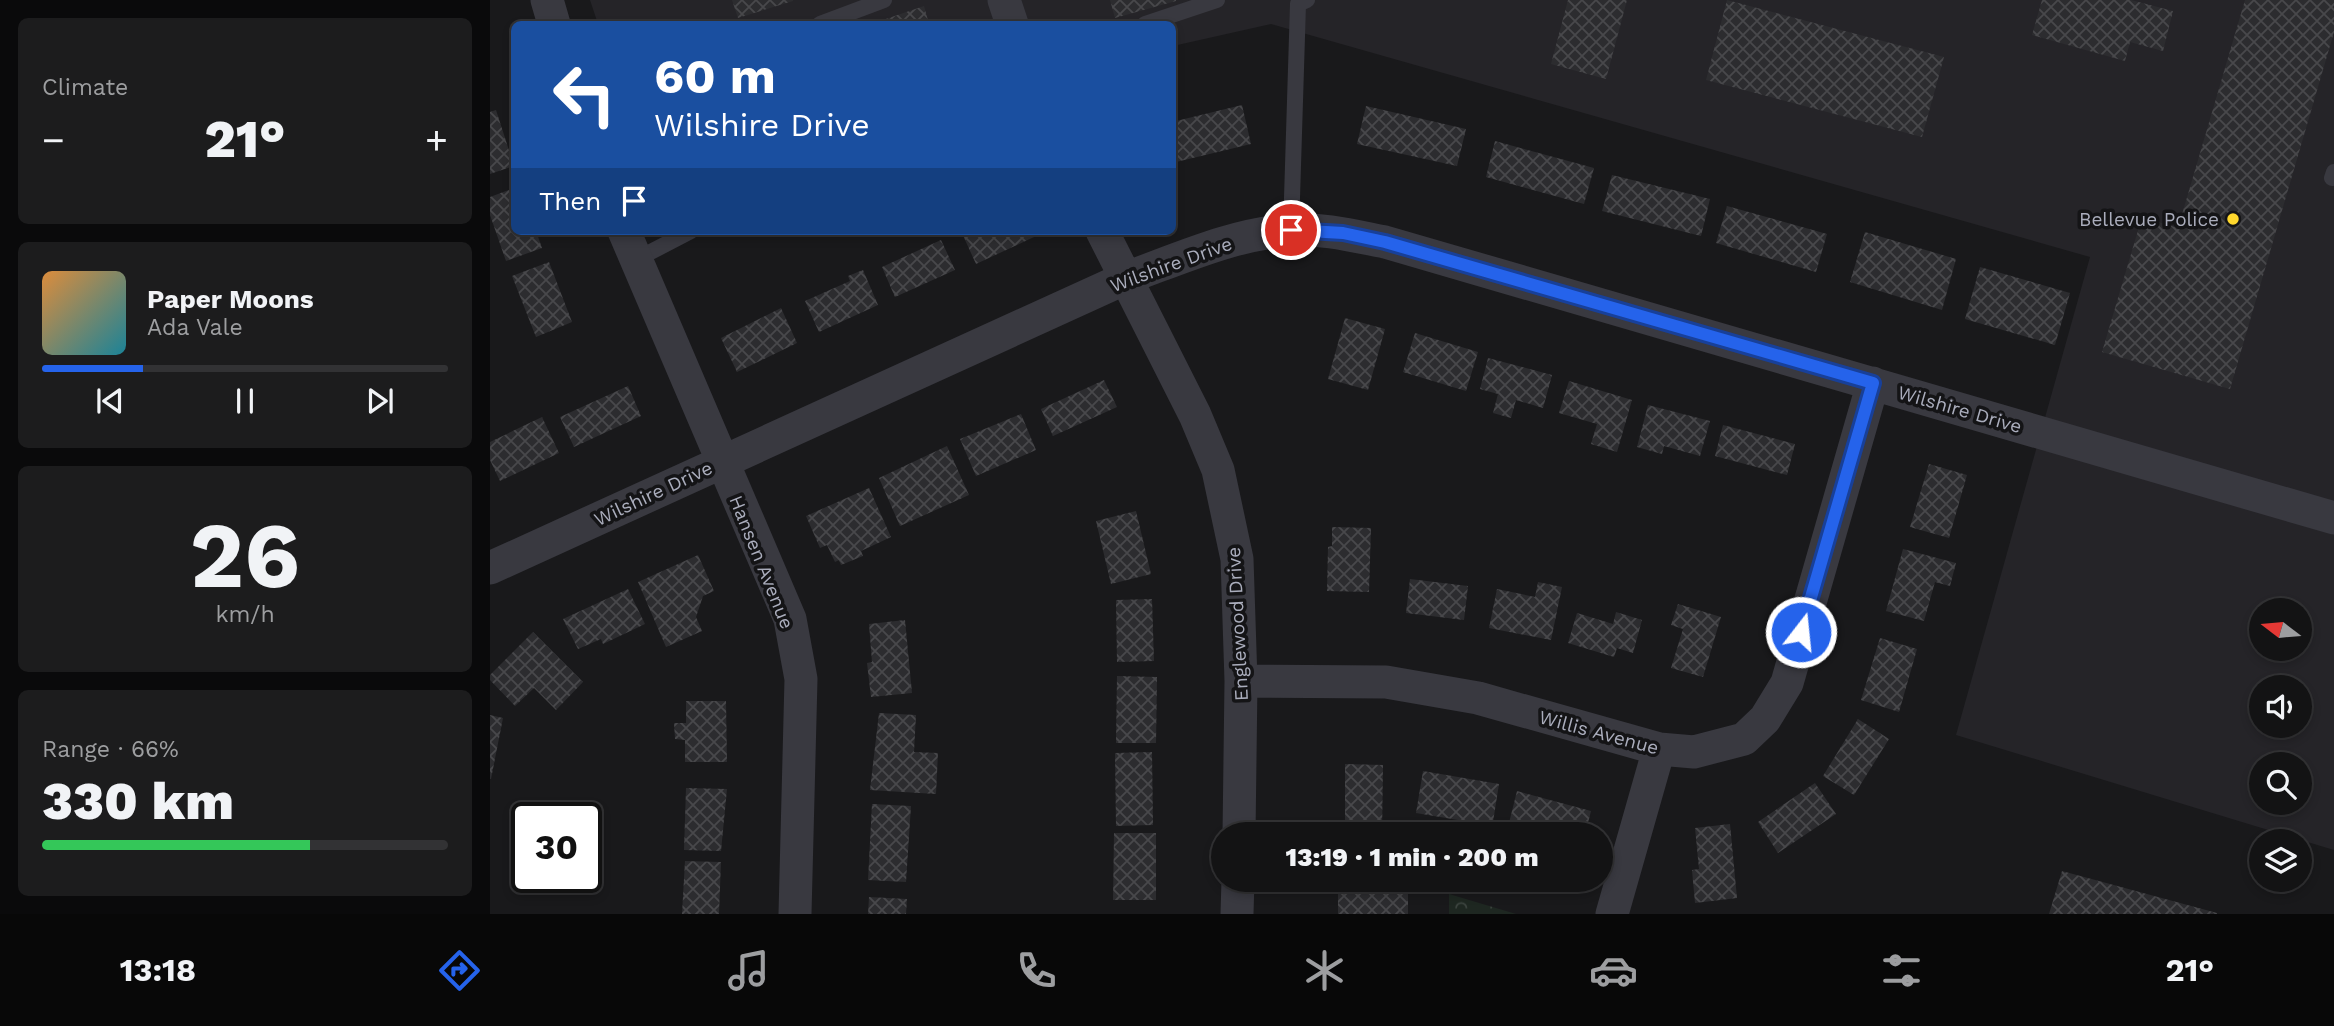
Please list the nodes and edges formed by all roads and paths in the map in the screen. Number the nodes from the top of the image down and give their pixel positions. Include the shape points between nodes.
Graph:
1 (547, 0) edge
2 (884, 0) edge
3 (1004, 0) edge
4 (1217, 0) edge
5 (1307, 0) edge
6 (553, 21) edge
7 (828, 21) edge
8 (1011, 21) edge
9 (1154, 21) edge
10 (1291, 230) junction
11 (674, 235) edge
12 (1104, 235) edge
13 (630, 245) edge
14 (1126, 278) junction
15 (1873, 383) junction
16 (720, 462) junction
17 (2334, 518) edge
18 (490, 568) edge
19 (1241, 681) junction
20 (1659, 749) junction
21 (1239, 822) edge
22 (1238, 892) edge
23 (795, 914) edge
24 (1237, 914) edge
25 (1612, 914) edge

1 - 6 street
2 - 7 lane
3 - 8 street
4 - 9 lane
5 - 10 lane via 1298,4
10 - 14 street, Wilshire Drive via 1217,245
10 - 15 street, Wilshire Drive via 1343,233 1385,242
11 - 13 lane
12 - 14 street, Englewood Drive
13 - 16 street, Hansen Avenue
14 - 16 street, Wilshire Drive
14 - 19 street, Englewood Drive via 1218,470 1237,559
15 - 17 street, Wilshire Drive
15 - 20 street, Willis Avenue via 1787,683 1765,719 1744,739 1694,752
16 - 18 street, Wilshire Drive
16 - 23 street, Hansen Avenue via 790,618 801,679
19 - 20 street, Willis Avenue via 1385,682 1478,698
19 - 21 street, Englewood Drive
20 - 25 street
22 - 24 street

